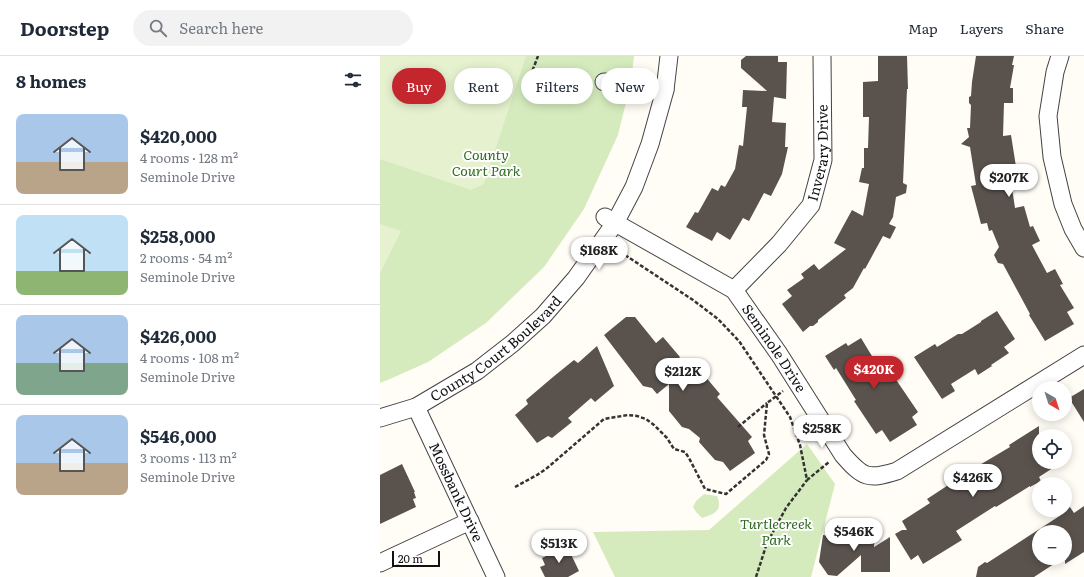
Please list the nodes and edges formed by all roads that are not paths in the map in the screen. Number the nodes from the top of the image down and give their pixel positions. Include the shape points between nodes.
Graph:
1 (670, 56) edge
2 (822, 56) edge
3 (1060, 56) edge
4 (659, 89) edge
5 (666, 90) junction
6 (610, 220) junction
7 (1084, 248) edge
8 (734, 290) junction
9 (1084, 355) edge
10 (416, 407) junction
11 (380, 418) edge
12 (470, 521) junction
13 (380, 563) edge
14 (496, 577) edge

1 - 5 street, County Court Boulevard
2 - 8 street, Inverary Drive via 823,160 811,205 779,244
3 - 7 street via 1048,116 1052,156 1063,204
4 - 5 street
5 - 6 street, County Court Boulevard via 634,187
6 - 8 street, Seminole Drive
6 - 10 street, County Court Boulevard via 576,278 543,316 477,371
8 - 9 street, Seminole Drive via 842,452 854,468 866,476 879,477 897,471
10 - 11 street, County Court Boulevard
10 - 12 street, Mossbank Drive
12 - 13 street
12 - 14 street, Mossbank Drive

